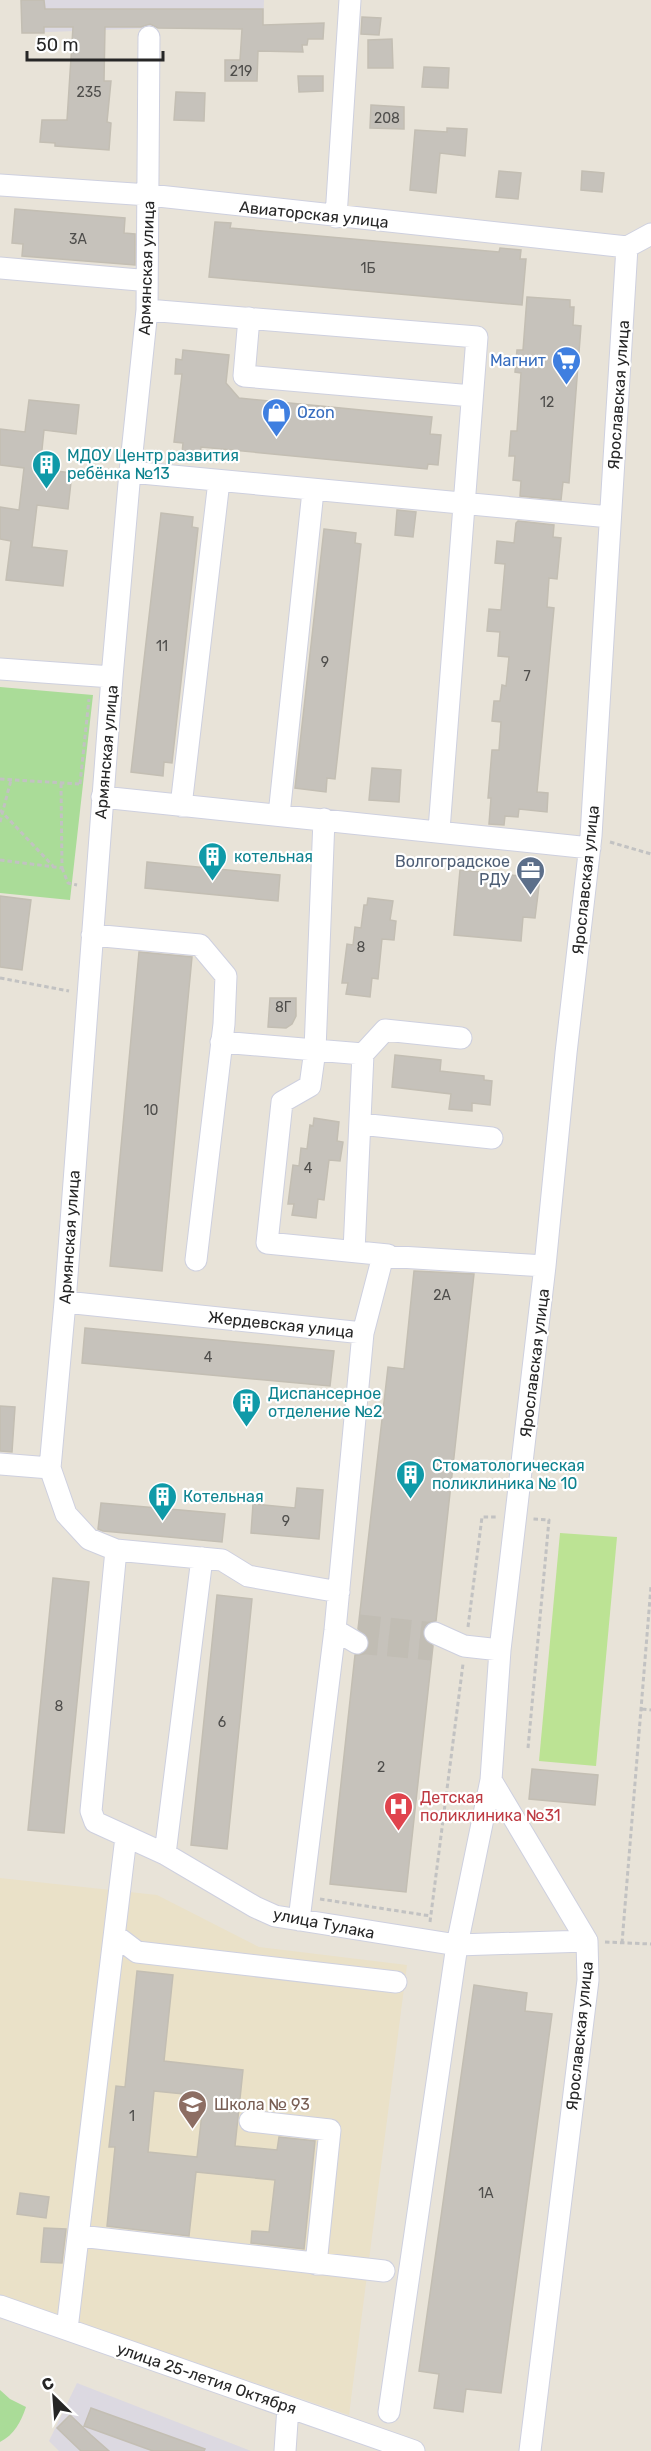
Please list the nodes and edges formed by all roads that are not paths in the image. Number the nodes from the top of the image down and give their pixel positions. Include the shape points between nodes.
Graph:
1 (350, 0) edge
2 (149, 37) dead end
3 (0, 185) edge
4 (149, 195) junction
5 (336, 216) junction
6 (651, 234) edge
7 (627, 247) junction
8 (0, 268) edge
9 (139, 280) dead end
10 (147, 310) junction
11 (249, 318) junction
12 (472, 396) junction
13 (130, 472) junction
14 (219, 481) junction
15 (313, 491) junction
16 (463, 504) junction
17 (610, 517) junction
18 (0, 669) edge
19 (112, 677) junction
20 (102, 797) junction
21 (181, 806) junction
22 (279, 815) junction
23 (324, 819) junction
24 (439, 830) junction
25 (591, 842) junction
26 (92, 935) junction
27 (461, 1038) dead end
28 (221, 1042) junction
29 (315, 1050) junction
30 (363, 1054) junction
31 (360, 1124) junction
32 (492, 1138) dead end
33 (354, 1251) junction
34 (388, 1255) junction
35 (196, 1260) dead end
36 (546, 1266) junction
37 (65, 1302) junction
38 (363, 1333) junction
39 (0, 1464) edge
40 (50, 1468) junction
41 (116, 1550) junction
42 (202, 1558) junction
43 (339, 1592) junction
44 (336, 1630) junction
45 (358, 1634) tunnel mouth
46 (434, 1641) tunnel mouth
47 (500, 1650) junction
48 (491, 1780) junction
49 (126, 1837) junction
50 (165, 1854) junction
51 (299, 1920) junction
52 (116, 1936) junction
53 (587, 1941) junction
54 (457, 1945) junction
55 (396, 1982) dead end
56 (250, 2121) dead end
57 (80, 2236) junction
58 (316, 2264) junction
59 (384, 2271) dead end
60 (0, 2306) edge
61 (67, 2329) junction
62 (288, 2407) junction
63 (389, 2412) dead end
64 (403, 2449) edge
65 (285, 2451) edge
66 (530, 2451) edge

1 - 5 street
2 - 4 street, Армянская улица
3 - 4 street, Авиаторская улица
4 - 5 street, Авиаторская улица
4 - 10 street, Армянская улица
5 - 7 street, Авиаторская улица
6 - 7 street
7 - 17 street, Ярославская улица
8 - 9 street
10 - 11 street
10 - 13 street, Армянская улица
11 - 12 street via 244,376
11 - 12 street via 477,337
12 - 16 street
13 - 14 street
13 - 19 street, Армянская улица
14 - 15 street
14 - 21 street
15 - 16 street
15 - 22 street
16 - 17 street
16 - 24 street
17 - 25 street, Ярославская улица
18 - 19 street
19 - 20 street, Армянская улица
20 - 21 street
20 - 26 street, Армянская улица
21 - 22 street
22 - 23 street
23 - 24 street
23 - 29 street
24 - 25 street
25 - 36 street, Ярославская улица
26 - 28 street via 200,945 226,976
26 - 37 street, Армянская улица
27 - 30 street via 385,1030
28 - 29 street
28 - 35 street
29 - 30 street
29 - 33 street via 310,1086 282,1102 267,1243
30 - 31 street
31 - 32 street
31 - 33 street
33 - 34 street
34 - 36 street
34 - 38 street, Жердевская улица via 383,1256
36 - 47 street, Ярославская улица
37 - 38 street, Жердевская улица
37 - 40 street, Армянская улица
38 - 43 street
39 - 40 street
40 - 41 street via 66,1514 89,1539
41 - 42 street
41 - 49 street, улица Тулака via 91,1811 95,1822
42 - 43 street via 222,1560 248,1576
42 - 50 street
43 - 44 street
44 - 45 street
44 - 51 street
46 - 47 street
47 - 48 street, Ярославская улица
48 - 53 street, Ярославская улица
48 - 54 street
49 - 50 street, улица Тулака
49 - 52 street
50 - 51 street, улица Тулака via 255,1908
51 - 54 street, улица Тулака
52 - 55 street via 137,1952
52 - 57 street
53 - 54 street, улица Тулака
53 - 66 street, Ярославская улица via 588,1980
54 - 63 street
56 - 58 street via 330,2130
57 - 58 street
57 - 61 street
58 - 59 street
60 - 61 street, улица 25-летия Октября
61 - 62 street, улица 25-летия Октября
62 - 64 street, улица 25-летия Октября
62 - 65 street

